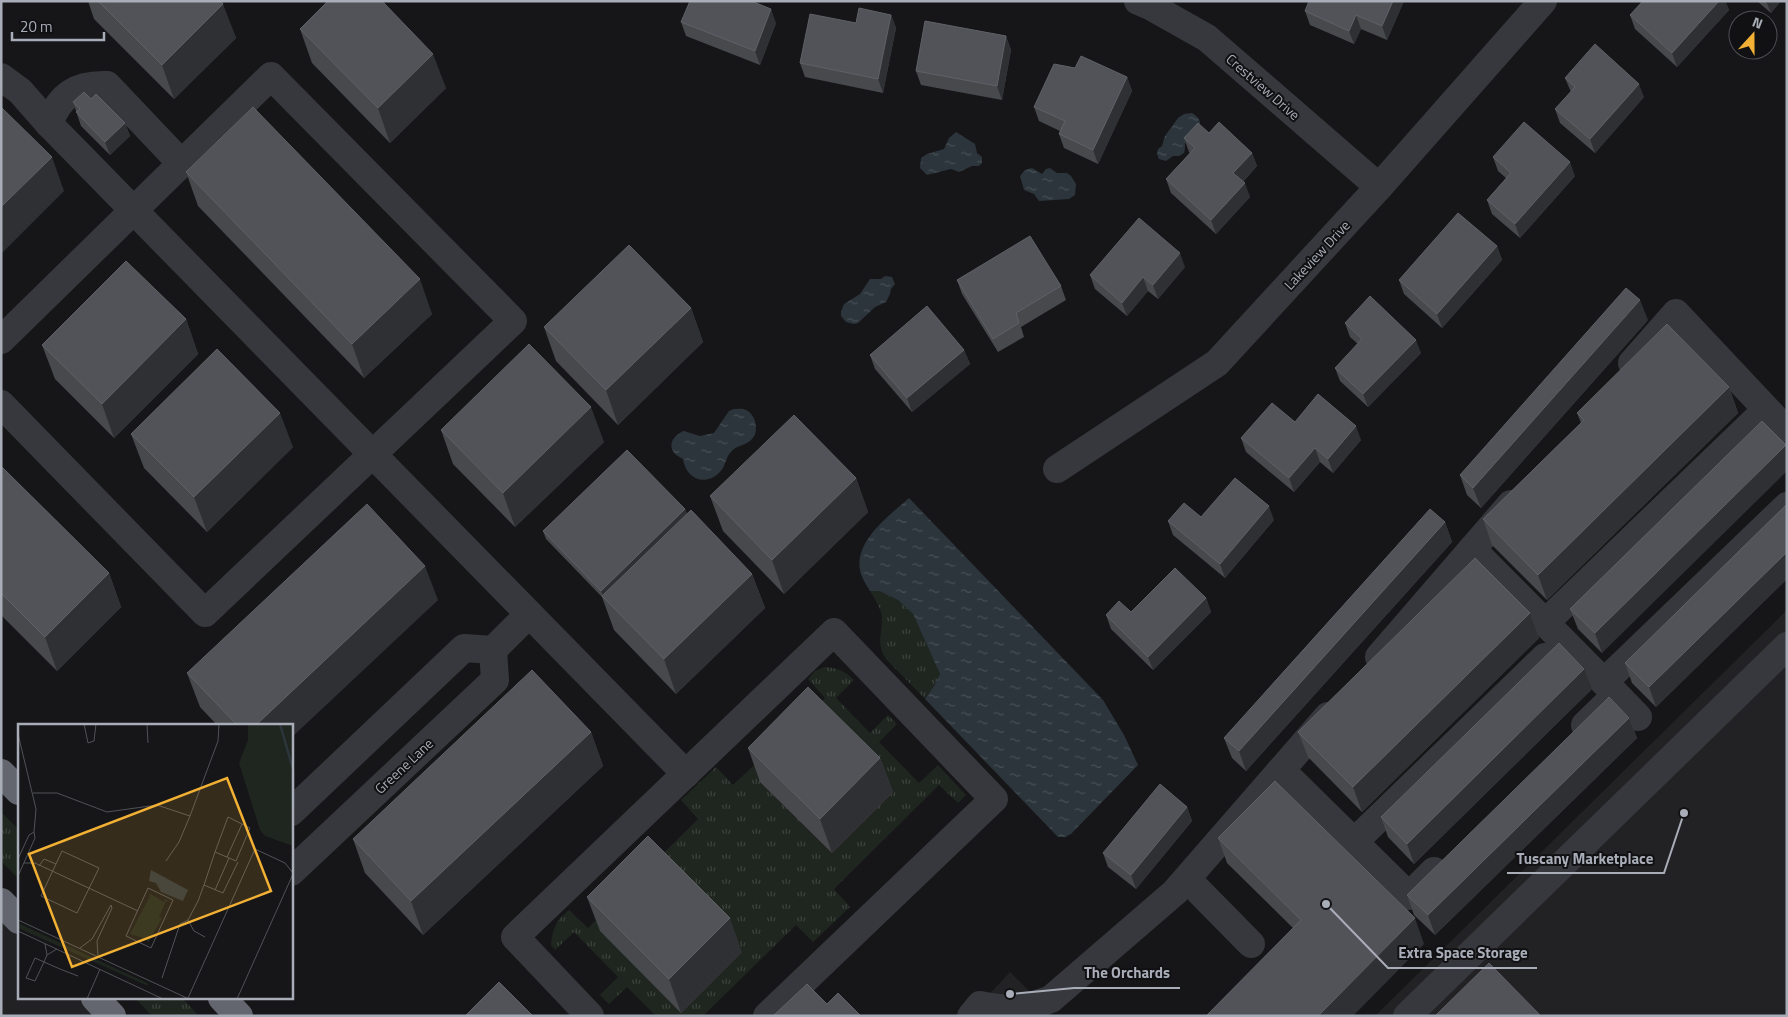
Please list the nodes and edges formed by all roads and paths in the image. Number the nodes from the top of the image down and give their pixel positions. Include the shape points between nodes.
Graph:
1 (1138, 1) edge
2 (1543, 1) edge
3 (1, 77) edge
4 (49, 124) junction
5 (182, 164) junction
6 (1379, 187) junction
7 (134, 211) junction
8 (1, 340) edge
9 (1618, 380) edge
10 (1, 404) edge
11 (1766, 410) junction
12 (1787, 431) edge
13 (372, 454) junction
14 (1057, 469) dead end
15 (1529, 483) edge
16 (1787, 506) edge
17 (1472, 549) junction
18 (529, 614) junction
19 (1554, 631) junction
20 (1787, 646) edge
21 (493, 650) junction
22 (1364, 674) edge
23 (1610, 688) junction
24 (1345, 696) edge
25 (1638, 717) dead end
26 (1566, 743) edge
27 (1281, 770) junction
28 (1, 773) edge
29 (686, 774) junction
30 (18, 790) edge
31 (292, 811) edge
32 (1354, 842) junction
33 (1452, 854) edge
34 (292, 871) edge
35 (1188, 879) junction
36 (1, 902) edge
37 (18, 919) edge
38 (1251, 944) dead end
39 (97, 1000) edge
40 (1053, 1007) edge
41 (112, 1016) edge
42 (590, 1016) edge
43 (767, 1016) edge
44 (971, 1016) edge
45 (1407, 1016) edge

1 - 6 street, Crestview Drive via 1207,38
2 - 6 street, Lakeview Drive
3 - 4 street via 20,91
4 - 5 street via 54,109 64,97 77,89 108,85
4 - 7 street
5 - 7 street
5 - 13 street via 271,76 513,321
6 - 14 street, Lakeview Drive via 1217,363
7 - 8 street
7 - 13 street
9 - 11 street via 1676,313
10 - 13 street via 205,613
11 - 12 street
11 - 19 street
13 - 18 street
15 - 17 street
16 - 23 street
17 - 19 street
17 - 22 street
18 - 21 street
18 - 29 street
19 - 23 street
19 - 32 street
20 - 45 street
21 - 31 street via 464,648
21 - 34 street, Greene Lane via 495,680
23 - 25 street
23 - 26 street
24 - 27 street
27 - 32 street
27 - 35 street
28 - 30 highway
29 - 42 street via 515,937
29 - 43 street via 834,632 994,799
32 - 33 street via 1409,896
35 - 38 street
35 - 40 street
36 - 37 highway
39 - 41 highway
40 - 44 street via 1004,1010 980,1005

